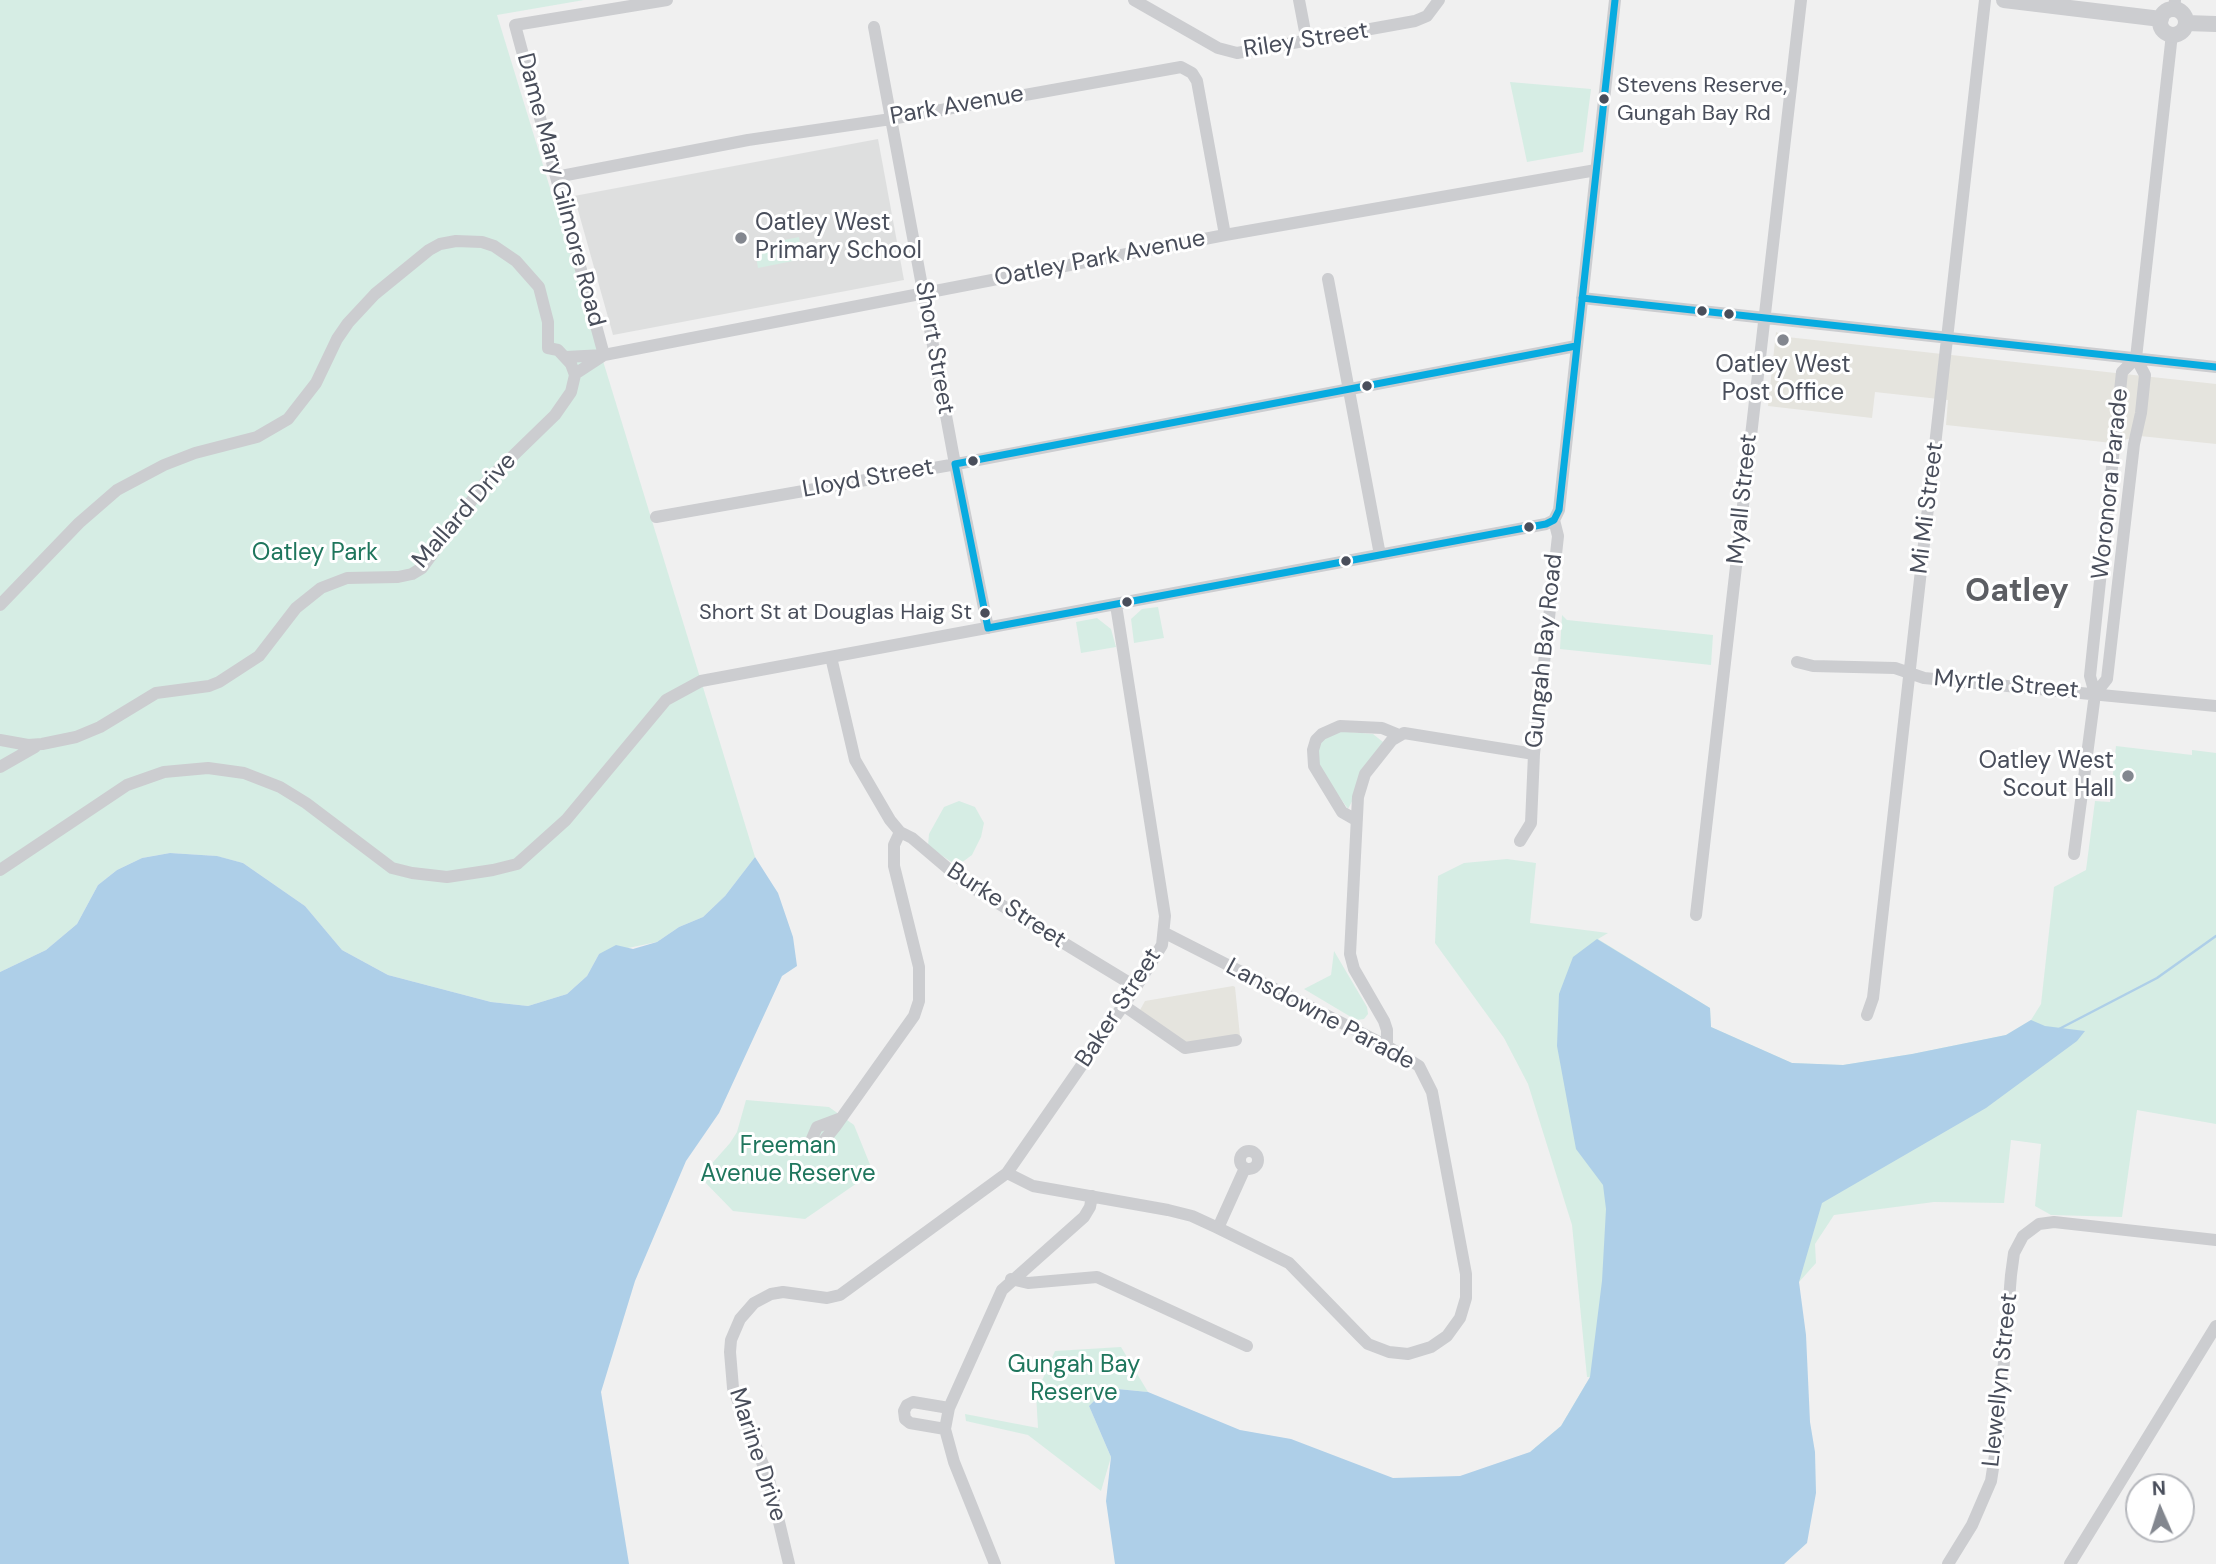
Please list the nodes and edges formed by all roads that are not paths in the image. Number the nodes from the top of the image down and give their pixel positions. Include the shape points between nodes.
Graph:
1 (667, 0) edge
2 (1134, 0) edge
3 (1299, 0) edge
4 (1439, 0) edge
5 (1615, 0) edge
6 (1801, 0) edge
7 (1985, 0) edge
8 (2004, 0) edge
9 (2170, 9) edge
10 (2186, 23) junction
11 (2216, 24) edge
12 (874, 27) dead end
13 (2172, 34) junction
14 (1307, 42) junction
15 (891, 119) junction
16 (1596, 170) junction
17 (556, 177) junction
18 (1225, 234) junction
19 (1328, 279) dead end
20 (924, 294) junction
21 (1582, 298) junction
22 (1764, 318) junction
23 (1948, 338) junction
24 (1576, 346) junction
25 (604, 355) junction
26 (566, 357) junction
27 (2136, 358) junction
28 (2216, 367) edge
29 (575, 374) junction
30 (1349, 388) junction
31 (2115, 441) junction
32 (2134, 444) junction
33 (955, 464) junction
34 (656, 517) dead end
35 (1554, 520) junction
36 (2105, 540) junction
37 (2122, 542) junction
38 (1380, 555) junction
39 (2098, 601) junction
40 (2115, 603) junction
41 (0, 605) edge
42 (1116, 605) junction
43 (988, 628) junction
44 (831, 657) junction
45 (1797, 662) dead end
46 (1909, 673) junction
47 (2095, 694) junction
48 (2216, 706) edge
49 (1399, 735) junction
50 (0, 740) edge
51 (42, 744) junction
52 (1534, 754) junction
53 (0, 767) edge
54 (1356, 820) junction
55 (900, 832) junction
56 (1520, 841) dead end
57 (2074, 854) dead end
58 (0, 870) edge
59 (1696, 915) dead end
60 (1165, 933) junction
61 (1136, 987) junction
62 (1123, 1005) junction
63 (1867, 1014) dead end
64 (1236, 1040) dead end
65 (1387, 1046) junction
66 (841, 1118) dead end
67 (1245, 1168) dead end
68 (1007, 1173) junction
69 (1092, 1196) junction
70 (1218, 1228) junction
71 (2216, 1240) edge
72 (1011, 1279) junction
73 (827, 1298) joint
74 (2216, 1326) edge
75 (1247, 1346) dead end
76 (948, 1408) junction
77 (945, 1429) junction
78 (789, 1564) edge
79 (995, 1564) edge
80 (1948, 1564) edge
81 (2070, 1564) edge

1 - 17 street, Dame Mary Gilmore Road via 515,25
2 - 14 street, Riley Street via 1228,52
3 - 14 street
4 - 14 street, Riley Street via 1427,16 1415,21
5 - 16 street, Gungah Bay Road
6 - 22 street, Myall Street
7 - 23 street, Mi Mi Street
8 - 9 street
9 - 10 street via 2182,12
9 - 13 street via 2162,27
10 - 11 street
10 - 13 street via 2183,30
12 - 15 street, Short Street
13 - 27 street, Woronora Parade
15 - 17 street, Park Avenue via 748,140
15 - 18 street, Park Avenue via 1174,66 1186,68 1197,81
15 - 20 street, Short Street
16 - 18 street, Oatley Park Avenue
16 - 21 street, Gungah Bay Road
17 - 25 street, Dame Mary Gilmore Road
18 - 20 street, Oatley Park Avenue
19 - 30 street
20 - 25 street, Oatley Park Avenue
20 - 33 street, Short Street
21 - 22 street
21 - 24 street, Gungah Bay Road
22 - 23 street
22 - 59 street, Myall Street
23 - 27 street
23 - 46 street, Mi Mi Street
24 - 30 street, Lloyd Street
24 - 35 street, Gungah Bay Road via 1559,510
25 - 26 street
25 - 29 street
26 - 29 street
26 - 41 street via 548,348 542,294 516,261 482,242 440,244 410,264 353,317 316,383 288,419 257,437 164,465 117,490
27 - 28 street
27 - 31 street, Woronora Parade via 2122,372
27 - 32 street via 2145,375
29 - 51 street, Mallard Drive via 566,401 484,484 422,568 398,577 354,577 331,583 305,600 259,656 229,677 209,686 156,693 100,727
30 - 33 street, Lloyd Street
30 - 38 street
31 - 32 street
31 - 36 street, Woronora Parade
32 - 37 street
33 - 34 street, Lloyd Street
33 - 43 street, Short Street
35 - 38 street
35 - 52 street, Gungah Bay Road via 1558,536
36 - 37 street
36 - 39 street, Woronora Parade
37 - 40 street
38 - 42 street
39 - 40 street
39 - 47 street, Woronora Parade via 2090,676
40 - 47 street via 2107,679
42 - 43 street
42 - 60 street, Baker Street
43 - 44 street
44 - 55 street, Burke Street via 855,760
44 - 58 street via 701,681 666,700 558,828 517,864 446,877 391,868 280,787 208,768 164,772 127,785
45 - 46 street, Myrtle Street via 1895,668
46 - 47 street, Myrtle Street
46 - 63 street, Mi Mi Street via 1873,998
47 - 48 street, Myrtle Street
47 - 57 street, Woronora Parade
49 - 52 street via 1410,733
49 - 54 street via 1365,774
49 - 54 street via 1382,728 1340,726 1316,740 1314,766 1342,812
50 - 51 street
51 - 53 street
52 - 56 street, Gungah Bay Road via 1531,822
54 - 65 street via 1350,954 1384,1021
55 - 61 street, Burke Street via 954,876
55 - 66 street via 894,845 894,866 919,967 919,1001 914,1016
60 - 61 street, Baker Street via 1160,951
60 - 65 street, Lansdowne Parade
61 - 62 street, Baker Street
62 - 64 street via 1185,1048
62 - 68 street, Baker Street
65 - 70 street, Lansdowne Parade via 1419,1066 1432,1092 1467,1285 1464,1309 1447,1336 1419,1352 1377,1348 1289,1263
67 - 70 street
68 - 69 street, Lansdowne Parade via 1033,1186
68 - 73 street, Baker Street via 840,1295
69 - 70 street, Lansdowne Parade via 1174,1211
69 - 72 street via 1084,1217
71 - 80 street, Llewellyn Street via 2053,1222 2039,1224 2019,1241 2014,1253 1991,1481
72 - 75 street via 1028,1283 1097,1277
72 - 76 street via 997,1297
73 - 78 street, Marine Drive via 783,1292 762,1297 747,1309 731,1340 734,1395 769,1480
74 - 81 street
76 - 77 street
76 - 77 street via 913,1402 904,1411 910,1423
77 - 79 street

